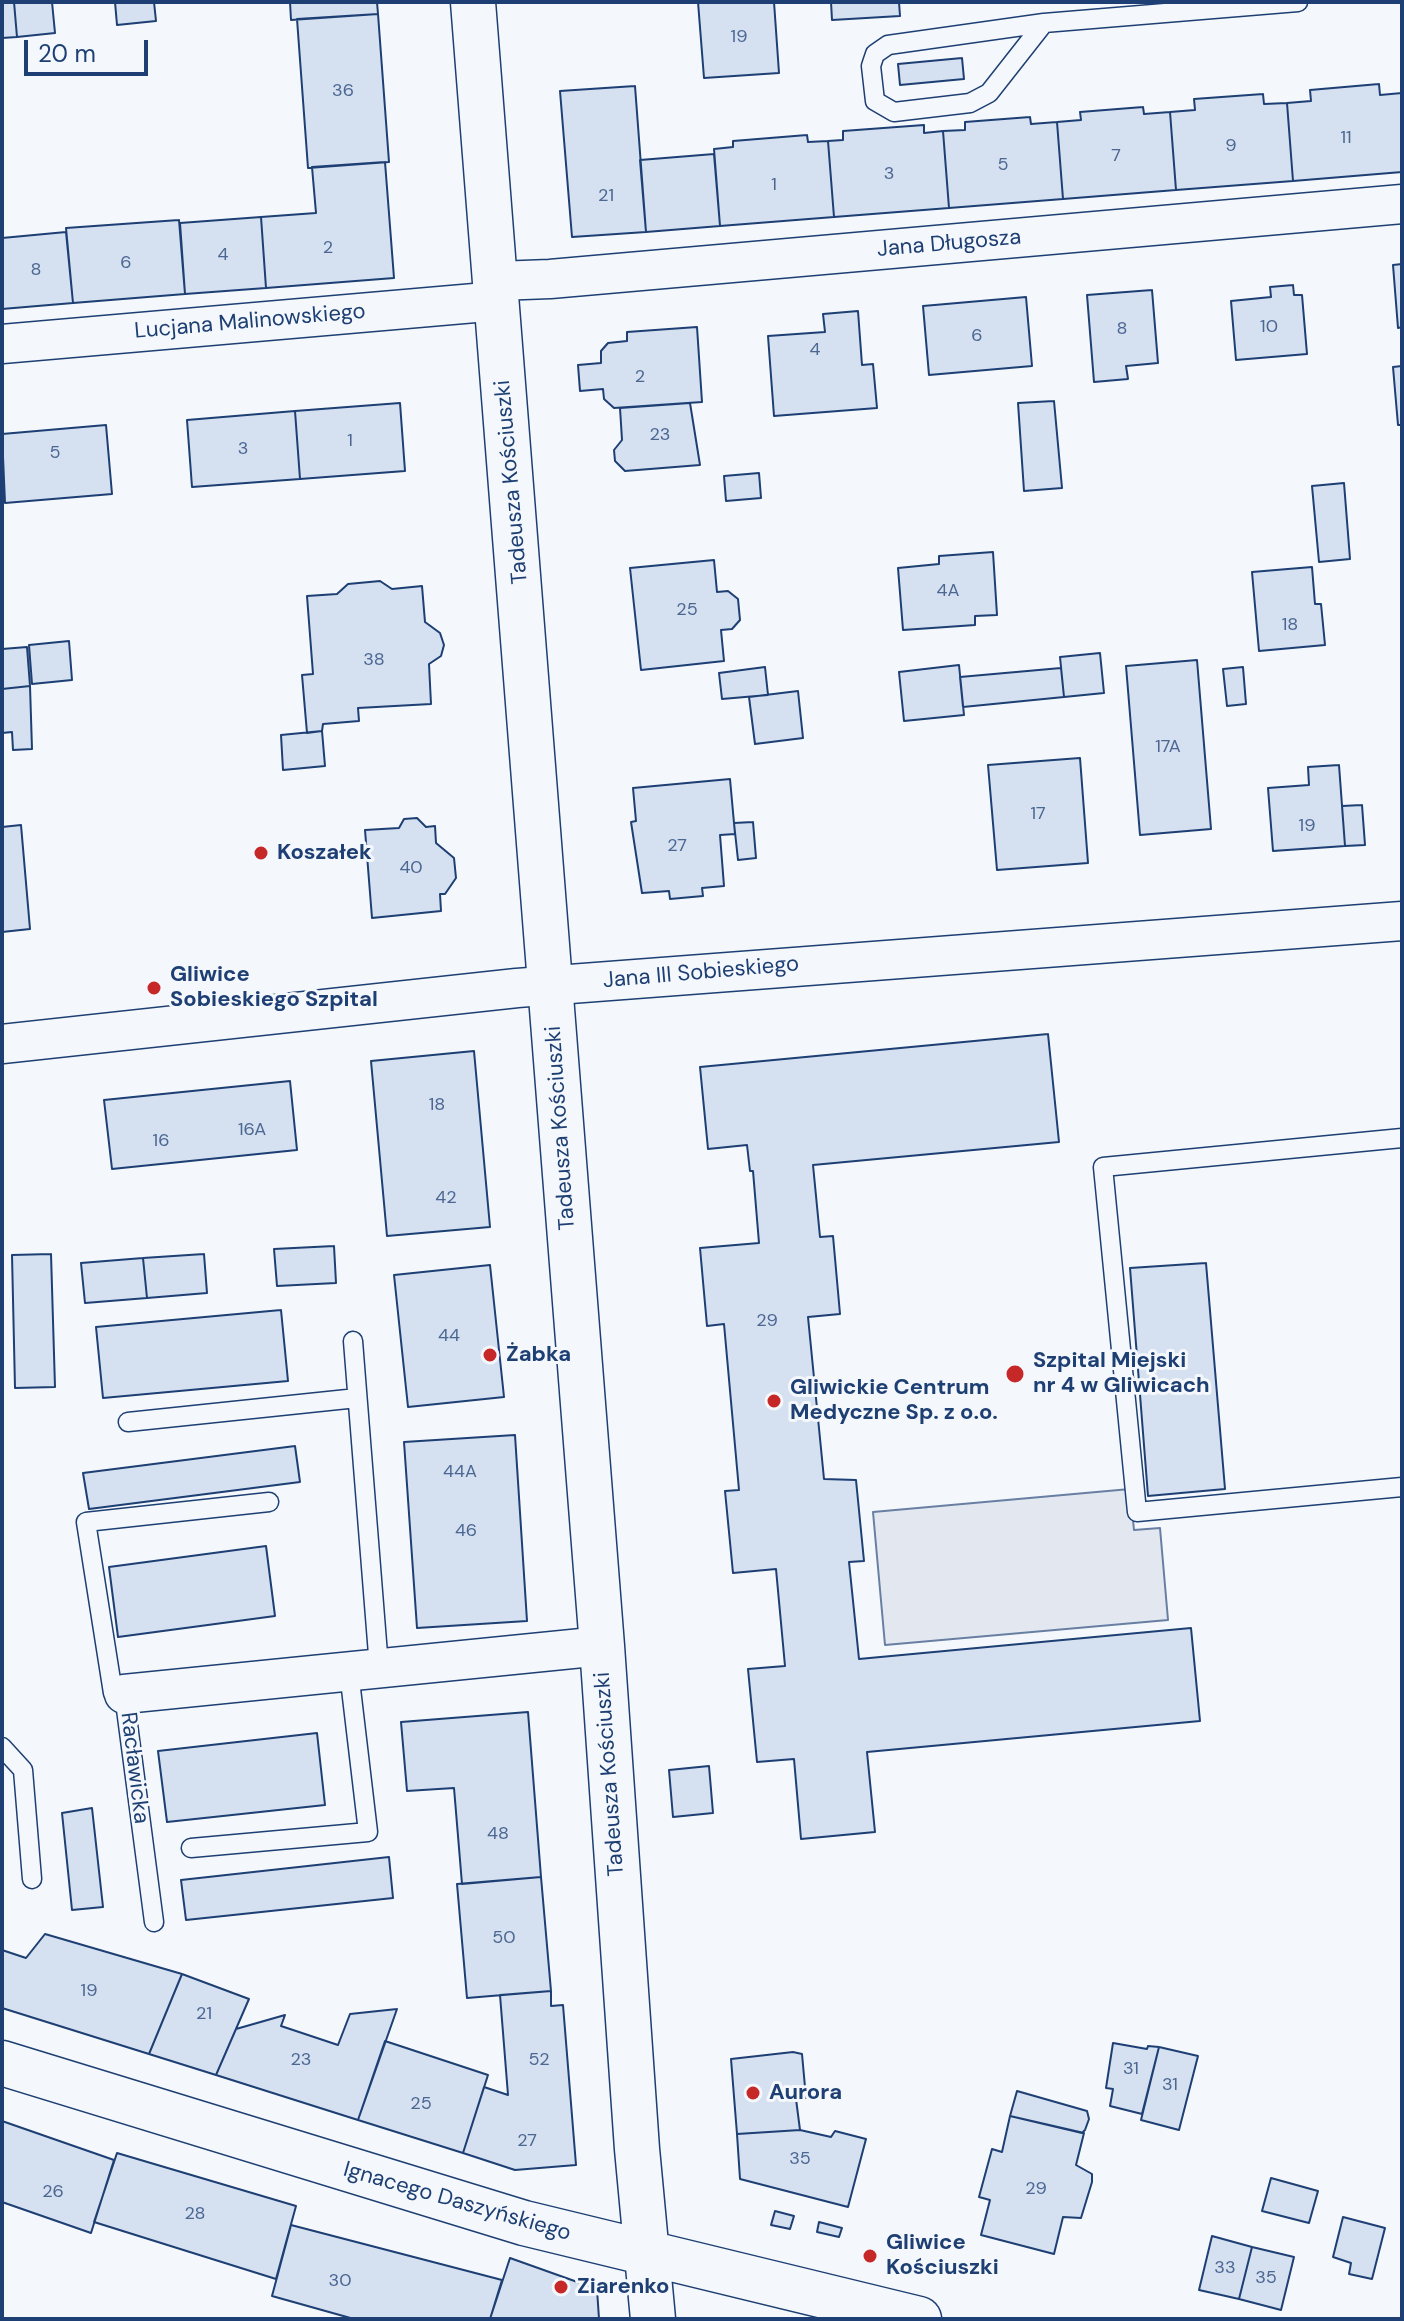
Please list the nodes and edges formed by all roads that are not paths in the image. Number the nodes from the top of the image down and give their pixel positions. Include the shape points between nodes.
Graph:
1 (473, 2) edge
2 (1298, 2) edge
3 (1044, 23) junction
4 (1402, 204) edge
5 (497, 291) junction
6 (2, 344) edge
7 (1402, 921) edge
8 (550, 985) junction
9 (2, 1044) edge
10 (1402, 1138) edge
11 (353, 1341) dead end
12 (357, 1398) junction
13 (128, 1422) dead end
14 (1402, 1487) edge
15 (269, 1502) dead end
16 (602, 1646) junction
17 (364, 1670) junction
18 (124, 1694) junction
19 (2, 1747) edge
20 (191, 1848) dead end
21 (32, 1879) dead end
22 (154, 1922) dead end
23 (2, 2063) edge
24 (647, 2254) junction
25 (653, 2319) edge
26 (919, 2319) edge

1 - 5 street, Tadeusza Kościuszki
2 - 3 lane
3 - 3 lane via 888,45 875,54 871,66 875,101 894,112 970,103 989,93
4 - 5 street, Jana Długosza via 550,279
5 - 6 street, Lucjana Malinowskiego
5 - 8 street, Tadeusza Kościuszki
7 - 8 street, Jana III Sobieskiego
8 - 9 street, Jana III Sobieskiego
8 - 16 street, Tadeusza Kościuszki
10 - 14 lane via 1103,1167 1137,1512
11 - 12 lane
12 - 13 lane
12 - 17 lane
15 - 18 lane via 86,1522 113,1693
16 - 17 street, Racławicka
16 - 24 street, Tadeusza Kościuszki
17 - 18 street, Racławicka
17 - 20 lane via 368,1832
18 - 22 lane, Racławicka
19 - 21 lane via 23,1770
23 - 24 street, Ignacego Daszyńskiego via 400,2187
24 - 25 street, Tadeusza Kościuszki
24 - 26 street, Ignacego Daszyńskiego

